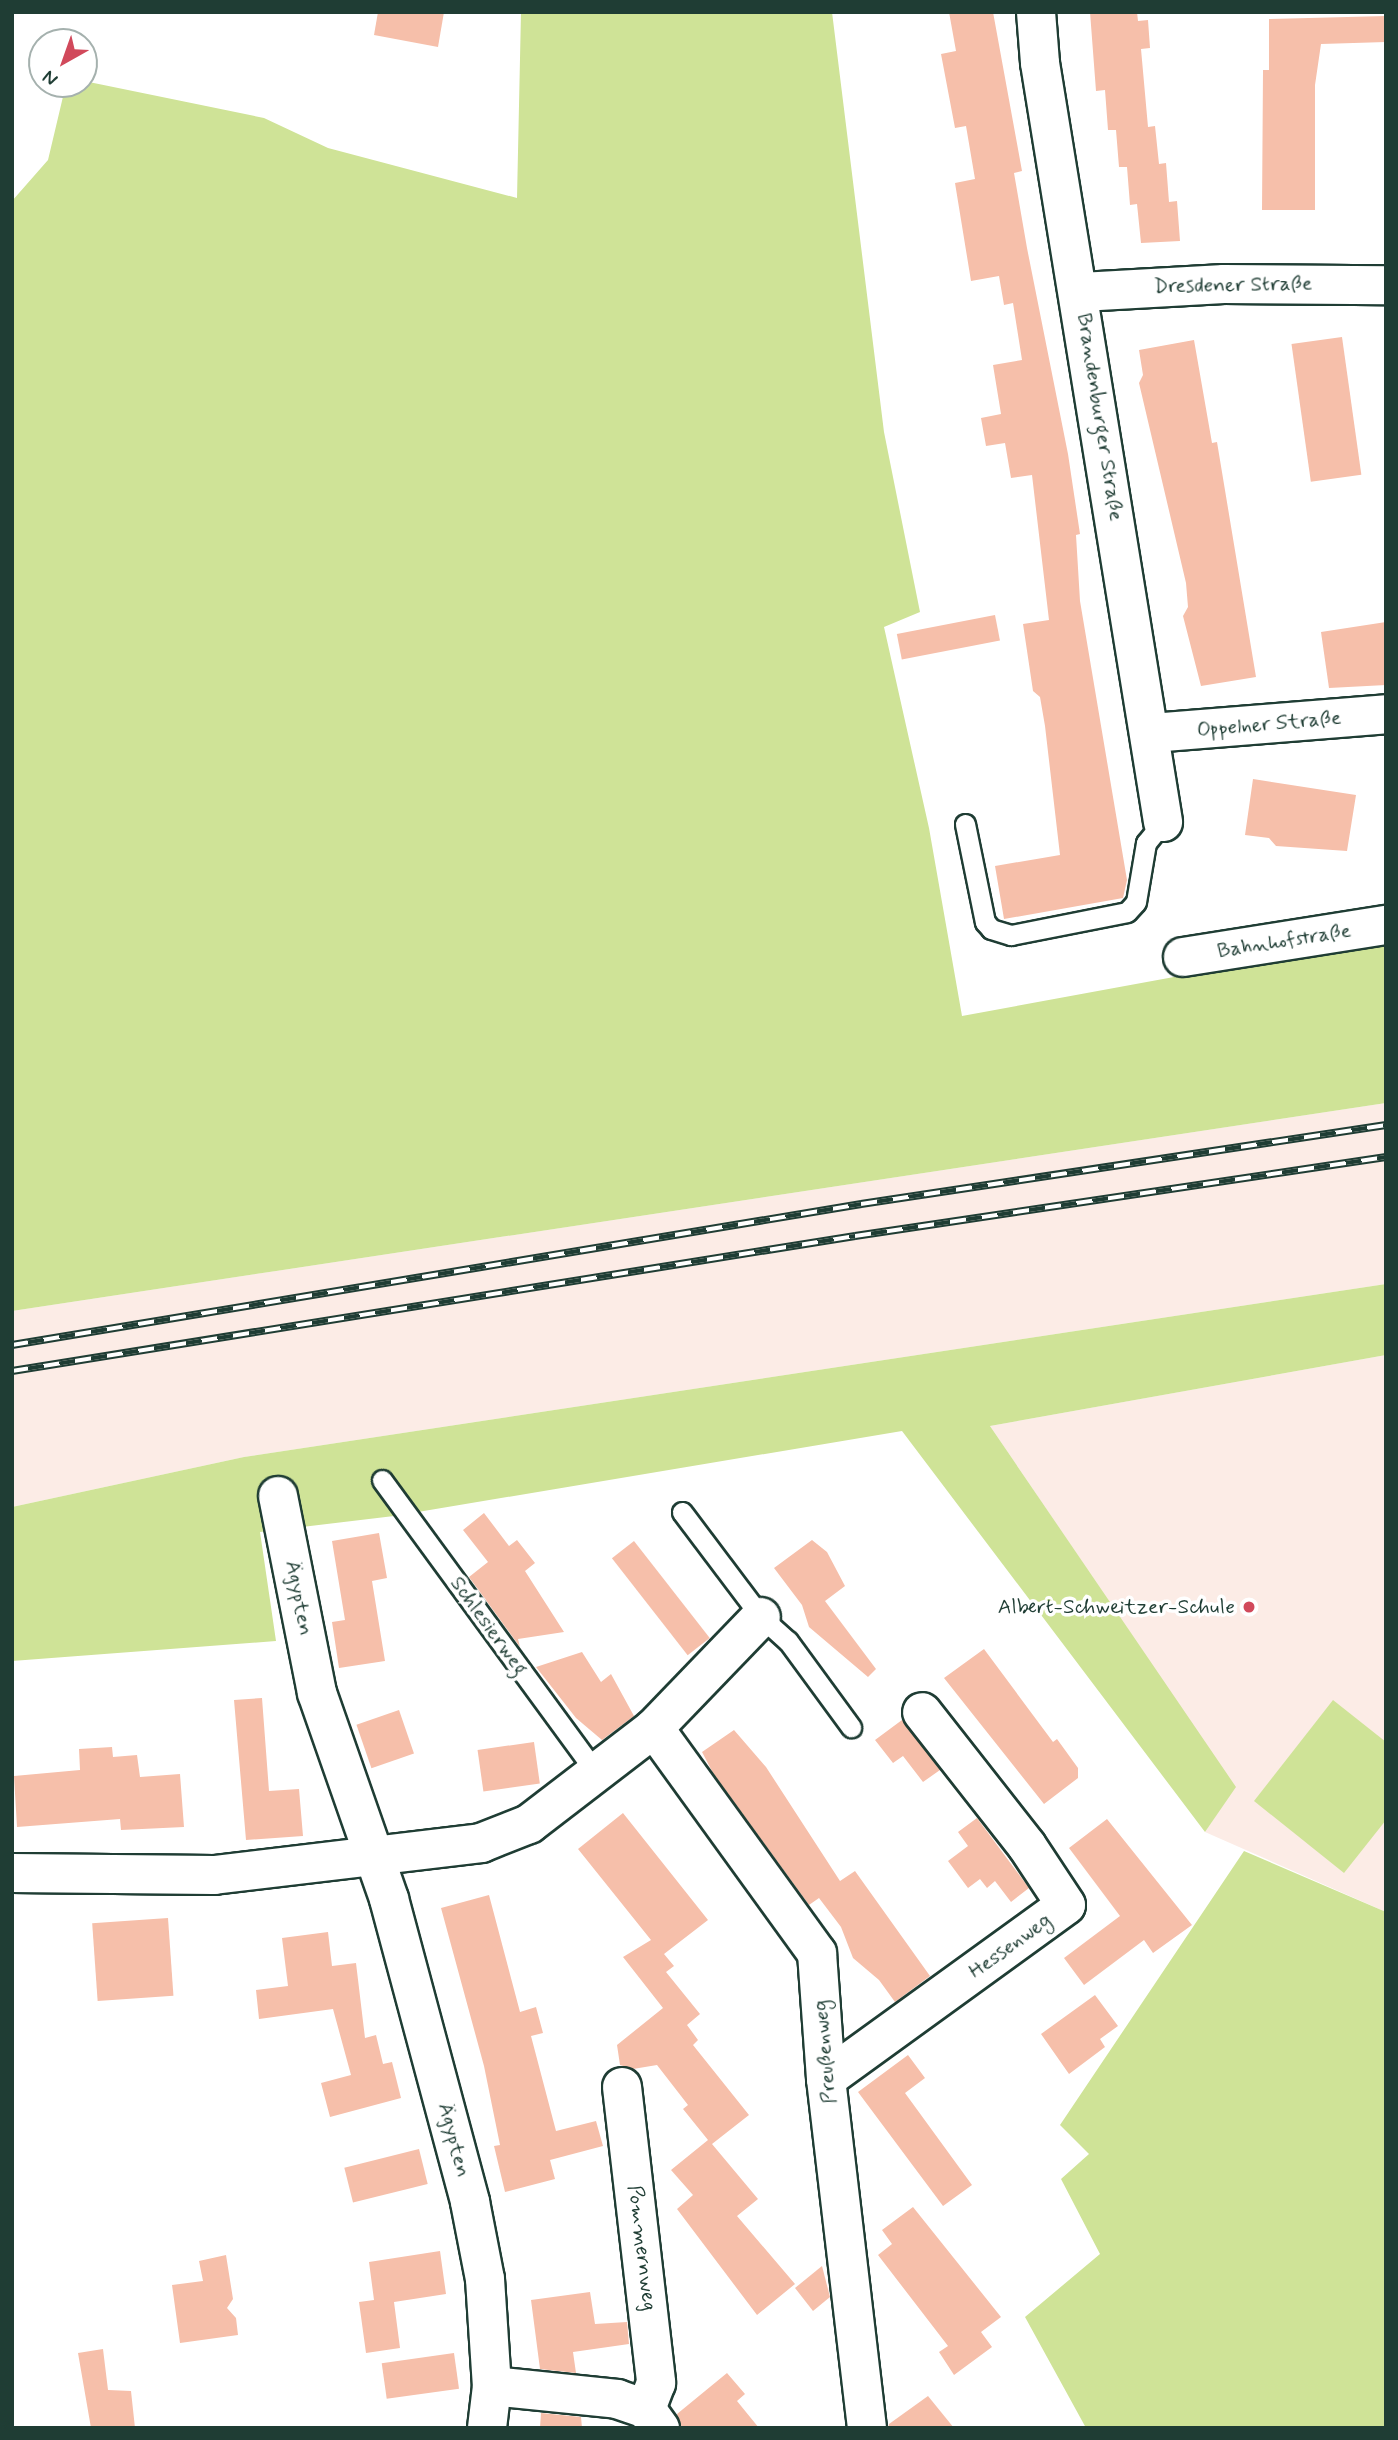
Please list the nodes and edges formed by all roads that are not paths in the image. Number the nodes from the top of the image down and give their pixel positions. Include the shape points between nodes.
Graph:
1 (1037, 12) edge
2 (1386, 285) edge
3 (1081, 292) junction
4 (1386, 714) edge
5 (1152, 733) junction
6 (1163, 822) joint
7 (965, 824) dead end
8 (1386, 925) edge
9 (1183, 957) dead end
10 (382, 1480) dead end
11 (278, 1496) dead end
12 (682, 1513) dead end
13 (761, 1617) junction
14 (922, 1712) dead end
15 (851, 1727) dead end
16 (654, 1728) junction
17 (596, 1772) junction
18 (377, 1858) junction
19 (12, 1874) edge
20 (826, 2079) junction
21 (622, 2087) dead end
22 (492, 2386) junction
23 (653, 2418) edge
24 (487, 2428) edge
25 (867, 2428) edge

1 - 3 street, Brandenburger Straße via 1040,63
2 - 3 street, Dresdener Straße via 1224,284
3 - 5 street, Brandenburger Straße
4 - 5 street, Oppelner Straße
5 - 6 street, Brandenburger Straße
6 - 7 lane via 1146,844 1136,902 1127,912 1011,935 991,929 985,922
8 - 9 street, Bahnhofstraße
10 - 17 lane, Schlesierweg
11 - 18 street, Ägypten via 317,1693
12 - 13 lane
13 - 15 lane via 788,1641
13 - 16 street
14 - 20 street, Hessenweg via 1027,1846 1066,1905
16 - 17 street
16 - 20 street, Preußenweg via 817,1953
17 - 18 street via 529,1824 481,1843
18 - 19 street via 214,1875
18 - 22 street, Ägypten via 470,2202 485,2279
20 - 25 street, Preußenweg
21 - 23 street, Pommernweg via 656,2383
22 - 23 street, Pommernweg via 617,2399
22 - 24 street, Ägypten

